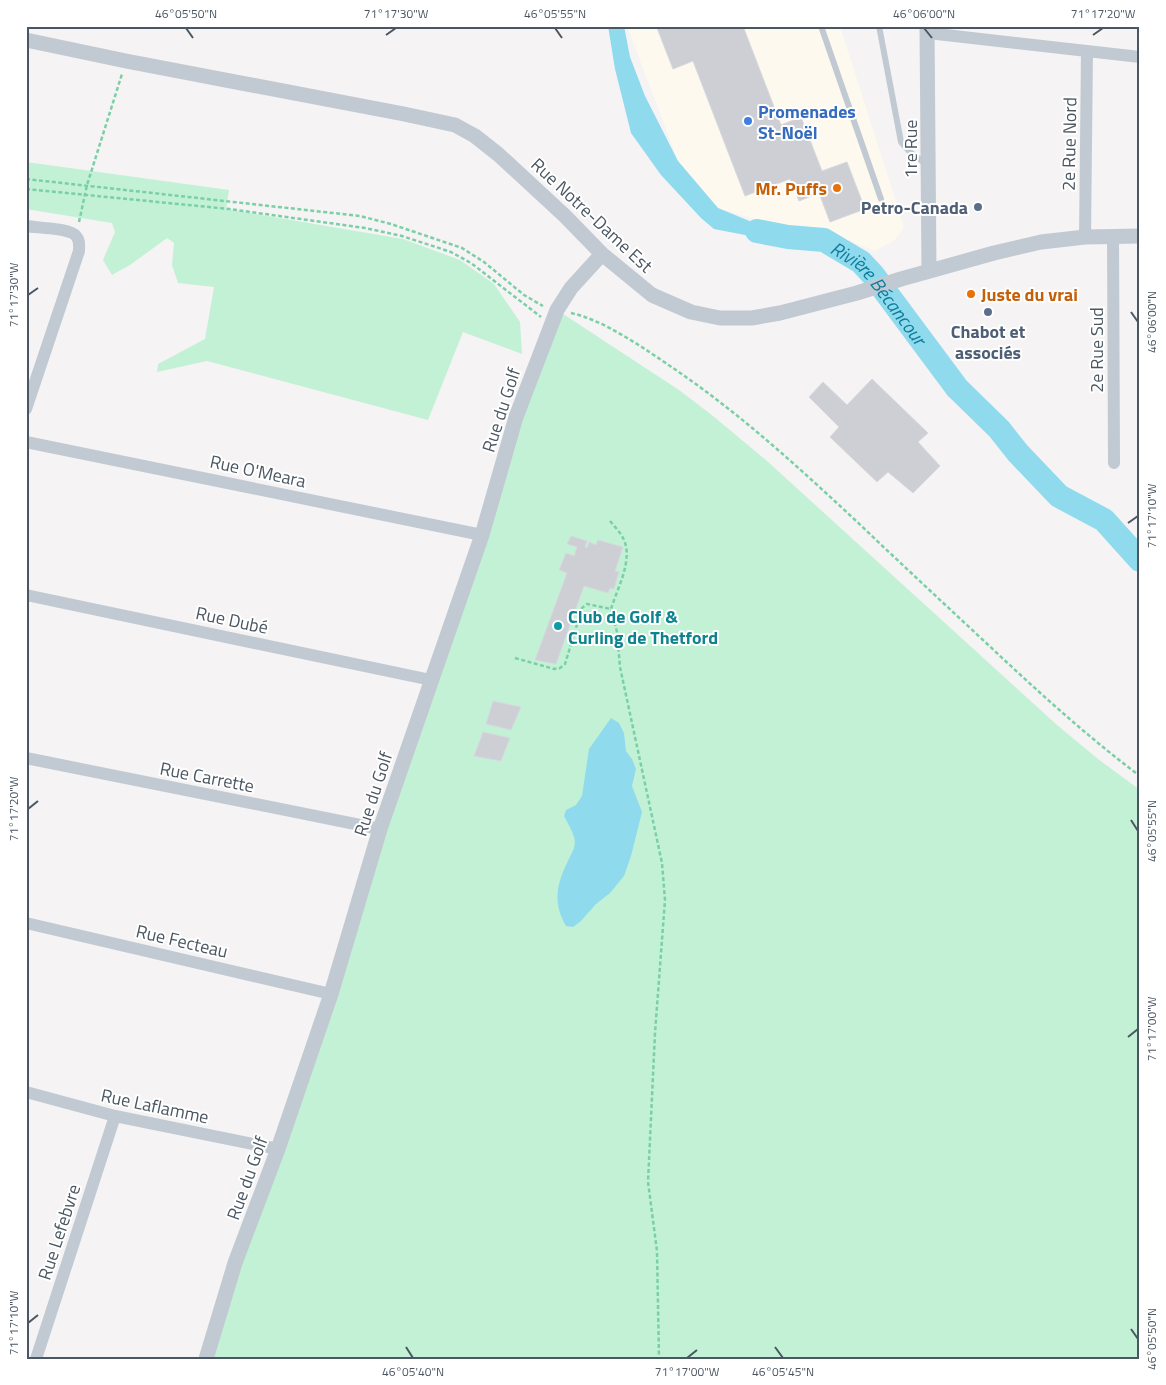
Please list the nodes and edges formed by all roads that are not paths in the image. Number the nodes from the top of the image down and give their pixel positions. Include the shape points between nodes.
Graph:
1 (822, 26) edge
2 (879, 26) edge
3 (928, 30) edge
4 (26, 40) edge
5 (1087, 51) junction
6 (1140, 57) edge
7 (928, 166) junction
8 (881, 199) dead end
9 (26, 226) edge
10 (1140, 236) edge
11 (1085, 237) junction
12 (1113, 237) junction
13 (602, 254) junction
14 (929, 271) junction
15 (26, 409) edge
16 (26, 442) edge
17 (1114, 463) dead end
18 (482, 535) junction
19 (26, 595) edge
20 (431, 680) junction
21 (26, 758) edge
22 (380, 829) junction
23 (26, 923) edge
24 (331, 994) junction
25 (26, 1092) edge
26 (115, 1116) junction
27 (278, 1150) junction
28 (36, 1359) edge
29 (206, 1359) edge

1 - 8 lane
2 - 7 lane via 901,142
3 - 5 street
3 - 7 street, 1re Rue
4 - 13 street, Rue Notre-Dame Est via 455,126 475,136 499,155
5 - 6 street
5 - 11 street, 2e Rue Nord
7 - 14 street, 1re Rue
9 - 15 street via 70,232 79,241 79,251
10 - 12 street, Rue Notre-Dame Est
11 - 12 street, Rue Notre-Dame Est
11 - 14 street, Rue Notre-Dame Est via 1041,242
12 - 17 street, 2e Rue Sud
13 - 14 street, Rue Notre-Dame Est via 652,295 691,312 720,318 780,314
13 - 18 street, Rue du Golf via 571,288 554,317 516,417
16 - 18 street, Rue O'Meara
18 - 20 street, Rue du Golf
19 - 20 street, Rue Dubé
20 - 22 street, Rue du Golf
21 - 22 street, Rue Carrette
22 - 24 street, Rue du Golf
23 - 24 street, Rue Fecteau
24 - 27 street, Rue du Golf
25 - 26 street, Rue Laflamme
26 - 27 street, Rue Laflamme
26 - 28 street, Rue Lefebvre
27 - 29 street, Rue du Golf via 235,1263

